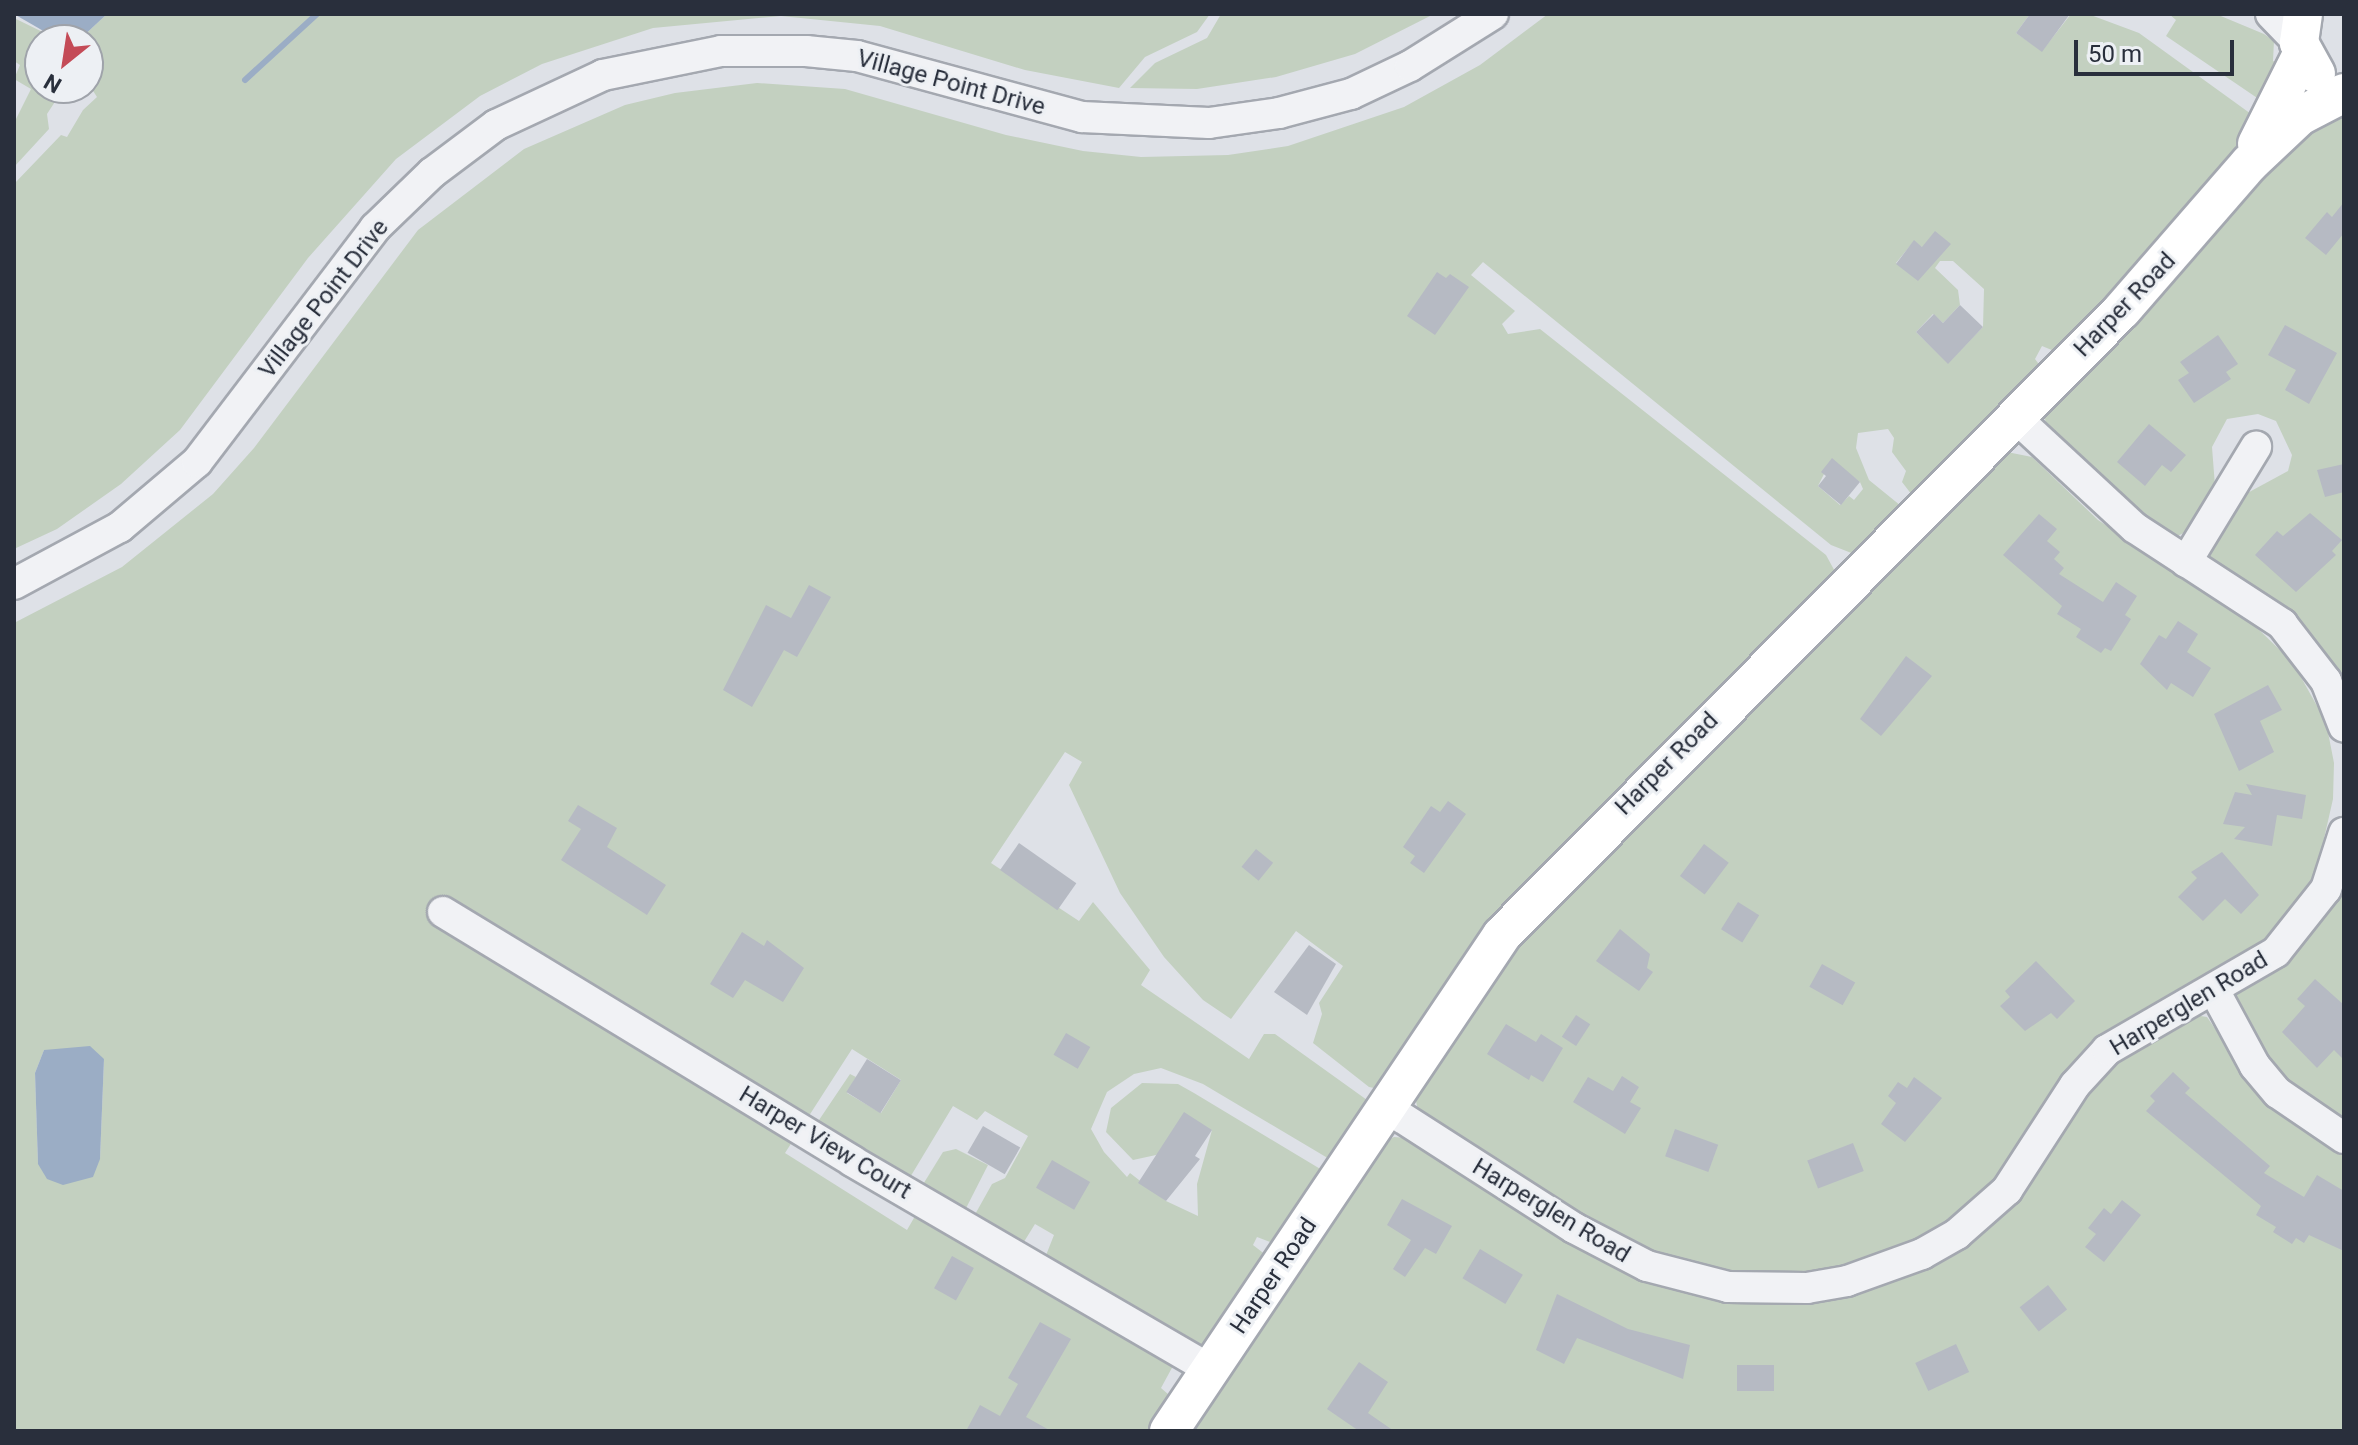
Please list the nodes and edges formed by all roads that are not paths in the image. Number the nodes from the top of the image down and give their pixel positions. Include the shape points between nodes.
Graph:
1 (1493, 14) edge
2 (2271, 14) edge
3 (2301, 37) edge
4 (2344, 87) edge
5 (2344, 93) edge
6 (2249, 164) junction
7 (2015, 417) junction
8 (2256, 447) dead end
9 (2186, 562) junction
10 (14, 584) edge
11 (2344, 727) edge
12 (2344, 833) edge
13 (443, 912) dead end
14 (2214, 990) junction
15 (1387, 1108) junction
16 (2344, 1138) edge
17 (1210, 1369) junction
18 (1169, 1431) edge

1 - 10 street, Village Point Drive via 1410,66 1351,94 1279,113 1209,123 1082,117 857,56 806,51 721,51 603,75 496,125 432,173 375,228 197,462 120,527
2 - 3 street
3 - 4 main road via 2319,76
3 - 6 main road, Harper Road
5 - 6 main road, Harper Road via 2300,116
6 - 7 main road, Harper Road via 2152,278
7 - 9 street via 2105,504
7 - 15 main road, Harper Road via 1502,935
8 - 9 street
9 - 11 street via 2282,624 2326,681
12 - 14 street, Harperglen Road via 2326,889 2304,921 2276,952
13 - 17 street, Harper View Court via 852,1161
14 - 15 street, Harperglen Road via 2107,1050 2075,1085 2014,1181 1957,1234 1885,1270 1807,1288 1728,1287 1647,1266 1574,1228
14 - 16 street via 2255,1066 2278,1093
15 - 17 main road, Harper Road
17 - 18 main road, Harper Road

